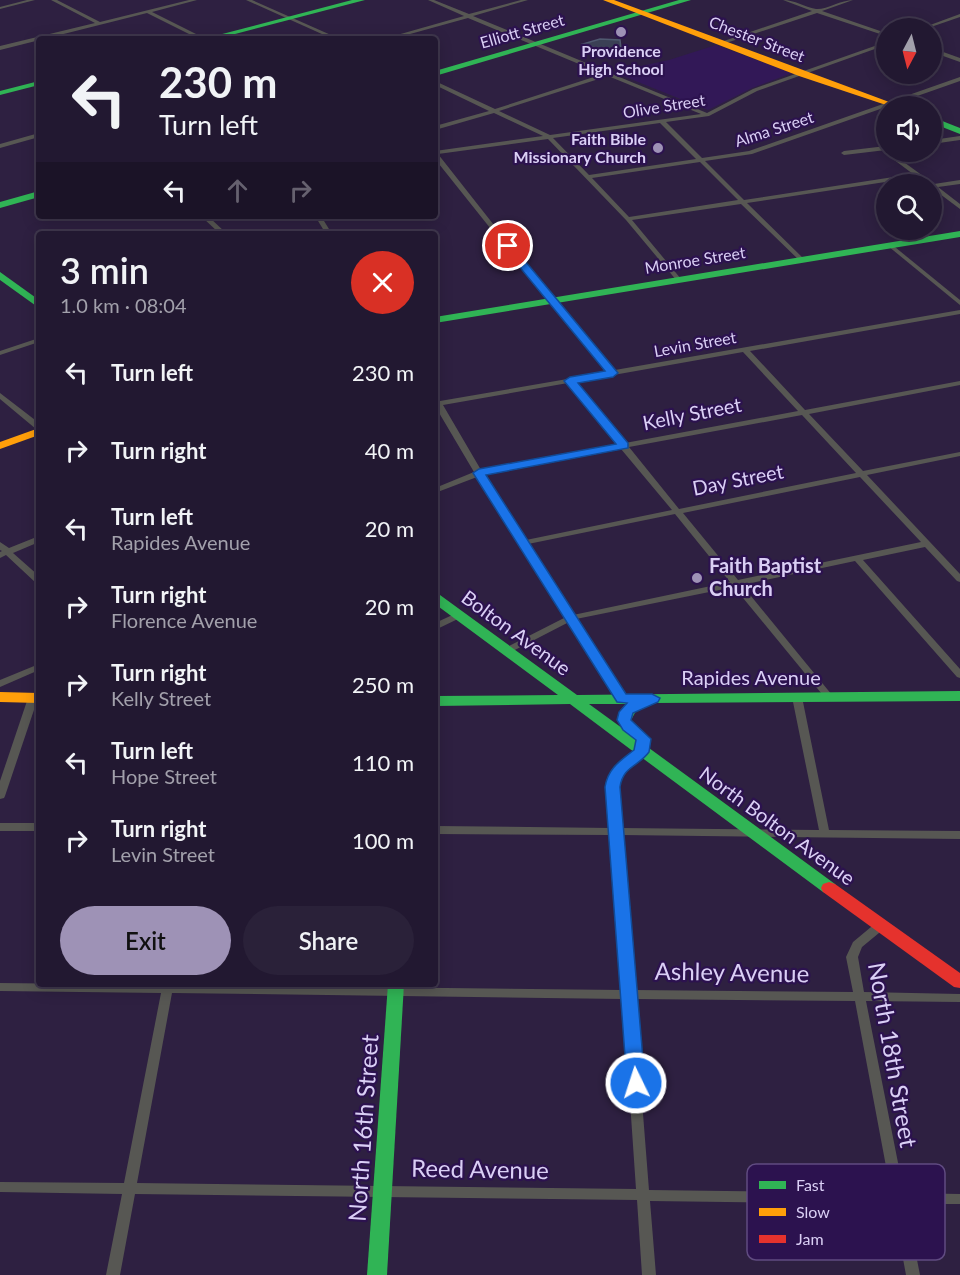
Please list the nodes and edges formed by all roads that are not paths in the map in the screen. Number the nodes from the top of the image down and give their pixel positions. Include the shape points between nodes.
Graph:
1 (33, 0) edge
2 (53, 0) edge
3 (194, 0) edge
4 (249, 0) edge
5 (361, 0) edge
6 (430, 0) edge
7 (526, 0) edge
8 (607, 0) edge
9 (687, 0) edge
10 (785, 0) edge
11 (851, 0) edge
12 (0, 8) edge
13 (817, 11) junction
14 (148, 12) junction
15 (643, 14) junction
16 (960, 15) edge
17 (468, 16) junction
18 (292, 19) junction
19 (942, 22) edge
20 (100, 24) junction
21 (876, 32) edge
22 (53, 36) edge
23 (199, 36) edge
24 (218, 36) edge
25 (330, 36) edge
26 (397, 36) edge
27 (36, 40) edge
28 (721, 43) junction
29 (537, 44) junction
30 (876, 47) edge
31 (0, 48) edge
32 (942, 54) edge
33 (960, 60) edge
34 (438, 73) edge
35 (610, 73) junction
36 (802, 74) junction
37 (960, 79) edge
38 (36, 84) edge
39 (438, 84) edge
40 (0, 93) edge
41 (916, 96) edge
42 (876, 99) edge
43 (495, 111) junction
44 (876, 111) edge
45 (707, 115) junction
46 (661, 121) junction
47 (942, 124) edge
48 (438, 127) edge
49 (960, 130) edge
50 (36, 136) edge
51 (549, 137) junction
52 (960, 138) edge
53 (942, 141) edge
54 (0, 146) edge
55 (876, 151) edge
56 (844, 153) dead end
57 (438, 154) edge
58 (438, 158) edge
59 (704, 161) junction
60 (902, 162) edge
61 (918, 174) edge
62 (589, 177) junction
63 (876, 182) edge
64 (960, 182) edge
65 (942, 184) edge
66 (942, 193) edge
67 (36, 195) edge
68 (744, 203) junction
69 (0, 205) edge
70 (960, 207) edge
71 (207, 219) edge
72 (628, 219) junction
73 (221, 231) edge
74 (960, 234) edge
75 (890, 245) junction
76 (802, 260) junction
77 (0, 275) edge
78 (679, 280) junction
79 (551, 301) junction
80 (36, 303) edge
81 (960, 303) edge
82 (960, 312) edge
83 (438, 320) edge
84 (36, 341) edge
85 (745, 350) junction
86 (0, 353) edge
87 (613, 373) junction
88 (570, 381) junction
89 (960, 383) edge
90 (0, 395) edge
91 (438, 402) edge
92 (438, 405) edge
93 (802, 411) junction
94 (36, 426) edge
95 (36, 430) edge
96 (0, 446) edge
97 (623, 446) junction
98 (960, 454) edge
99 (479, 473) junction
100 (862, 473) junction
101 (438, 490) edge
102 (675, 510) junction
103 (36, 540) edge
104 (523, 543) junction
105 (0, 544) edge
106 (926, 544) junction
107 (4, 553) edge
108 (857, 558) junction
109 (36, 579) edge
110 (960, 579) edge
111 (735, 584) junction
112 (438, 600) edge
113 (459, 615) junction
114 (570, 618) junction
115 (438, 626) edge
116 (506, 651) junction
117 (36, 668) edge
118 (960, 675) edge
119 (0, 684) edge
120 (960, 696) edge
121 (0, 697) edge
122 (829, 697) junction
123 (36, 698) edge
124 (652, 698) junction
125 (797, 698) junction
126 (574, 699) junction
127 (622, 699) junction
128 (438, 701) edge
129 (641, 752) junction
130 (0, 796) edge
131 (0, 827) edge
132 (36, 827) edge
133 (438, 830) edge
134 (616, 832) junction
135 (754, 833) junction
136 (825, 834) junction
137 (960, 835) edge
138 (881, 925) junction
139 (960, 981) edge
140 (0, 987) edge
141 (167, 987) edge
142 (396, 988) edge
143 (629, 994) junction
144 (858, 996) junction
145 (960, 998) edge
146 (890, 1164) edge
147 (0, 1187) edge
148 (129, 1188) junction
149 (383, 1192) junction
150 (645, 1195) junction
151 (747, 1196) edge
152 (945, 1199) edge
153 (960, 1199) edge
154 (911, 1260) edge
155 (113, 1275) edge
156 (377, 1275) edge
157 (649, 1275) edge
158 (914, 1275) edge

1 - 12 street
2 - 20 street
3 - 14 street
4 - 18 street
5 - 18 main road
6 - 17 street
7 - 17 street
8 - 15 main road, Chester Street
9 - 15 main road, Elliott Street
10 - 13 street
11 - 13 street
13 - 21 street
13 - 28 street
14 - 20 street
14 - 23 street
15 - 28 main road, Chester Street
15 - 29 main road, Elliott Street
16 - 19 street
17 - 26 street
17 - 29 street
18 - 24 main road
18 - 25 street
20 - 22 street
27 - 31 street
28 - 36 main road, Chester Street
29 - 34 main road, Elliott Street
29 - 35 street
30 - 36 street, Olive Street
32 - 33 street
35 - 43 street
35 - 45 street
36 - 42 main road, Chester Street
36 - 45 street, Olive Street via 754,90
37 - 41 street, Alma Street
38 - 40 main road
39 - 43 street
43 - 48 street
43 - 51 street
44 - 59 street, Alma Street via 750,153
45 - 46 street, Olive Street
46 - 51 street, Olive Street
46 - 59 street
47 - 49 main road
50 - 54 street
51 - 57 street, Olive Street
51 - 62 street
52 - 53 street
55 - 56 street
58 - 79 street
59 - 62 street, Alma Street
59 - 68 street
60 - 61 street
62 - 72 street
63 - 68 street
64 - 65 street
66 - 70 street
67 - 69 main road
68 - 72 street
68 - 76 street
71 - 73 street
72 - 78 street
74 - 75 main road, Monroe Street
75 - 76 main road, Monroe Street
75 - 81 street
76 - 78 main road, Monroe Street
77 - 80 main road
78 - 79 main road, Monroe Street
79 - 83 main road, Monroe Street
79 - 87 street
82 - 85 street, Levin Street
84 - 86 street
85 - 87 street, Levin Street
85 - 93 street
87 - 88 street, Levin Street
88 - 91 street, Levin Street
88 - 97 street
89 - 93 street, Kelly Street
90 - 94 street
92 - 99 street
93 - 97 street, Kelly Street
93 - 100 street
95 - 96 main road
97 - 99 street, Kelly Street
97 - 102 street
98 - 100 street, Day Street
99 - 101 street, Kelly Street
99 - 104 street
100 - 102 street, Day Street
100 - 106 street
102 - 104 street, Day Street
102 - 111 street
103 - 107 street
104 - 114 street
105 - 107 street
106 - 108 street
106 - 110 street
107 - 109 street
108 - 111 street
108 - 118 street
111 - 114 street
111 - 122 street
112 - 113 main road, Bolton Avenue
113 - 115 street
113 - 116 main road, Bolton Avenue
114 - 116 street
114 - 127 street
116 - 126 main road, Bolton Avenue
117 - 119 street
120 - 122 main road, Rapides Avenue
121 - 123 main road
122 - 125 main road, Rapides Avenue
123 - 130 street
124 - 125 main road, Rapides Avenue
124 - 127 main road, Rapides Avenue
124 - 129 main road via 631,707 624,720 643,739
125 - 136 street
126 - 127 main road, Rapides Avenue
126 - 128 main road, Rapides Avenue
126 - 129 main road, North Bolton Avenue
129 - 134 street via 614,776
129 - 135 main road, North Bolton Avenue
131 - 132 street
133 - 134 street
134 - 135 street
134 - 143 street
135 - 136 street
135 - 138 main road, North Bolton Avenue
136 - 137 street
138 - 139 main road, North Bolton Avenue
138 - 144 street, North 18th Street via 852,957
140 - 141 street, Ashley Avenue
141 - 142 street, Ashley Avenue
141 - 148 street
142 - 143 street, Ashley Avenue
142 - 149 main road, North 16th Street
143 - 144 street, Ashley Avenue
143 - 150 street
144 - 145 street, Ashley Avenue
144 - 146 street, North 18th Street
147 - 148 street, Reed Avenue
148 - 149 street, Reed Avenue
148 - 155 street
149 - 150 street, Reed Avenue
149 - 156 main road, North 16th Street
150 - 151 street, Reed Avenue
150 - 157 street
152 - 153 street, Reed Avenue
154 - 158 street, North 18th Street

